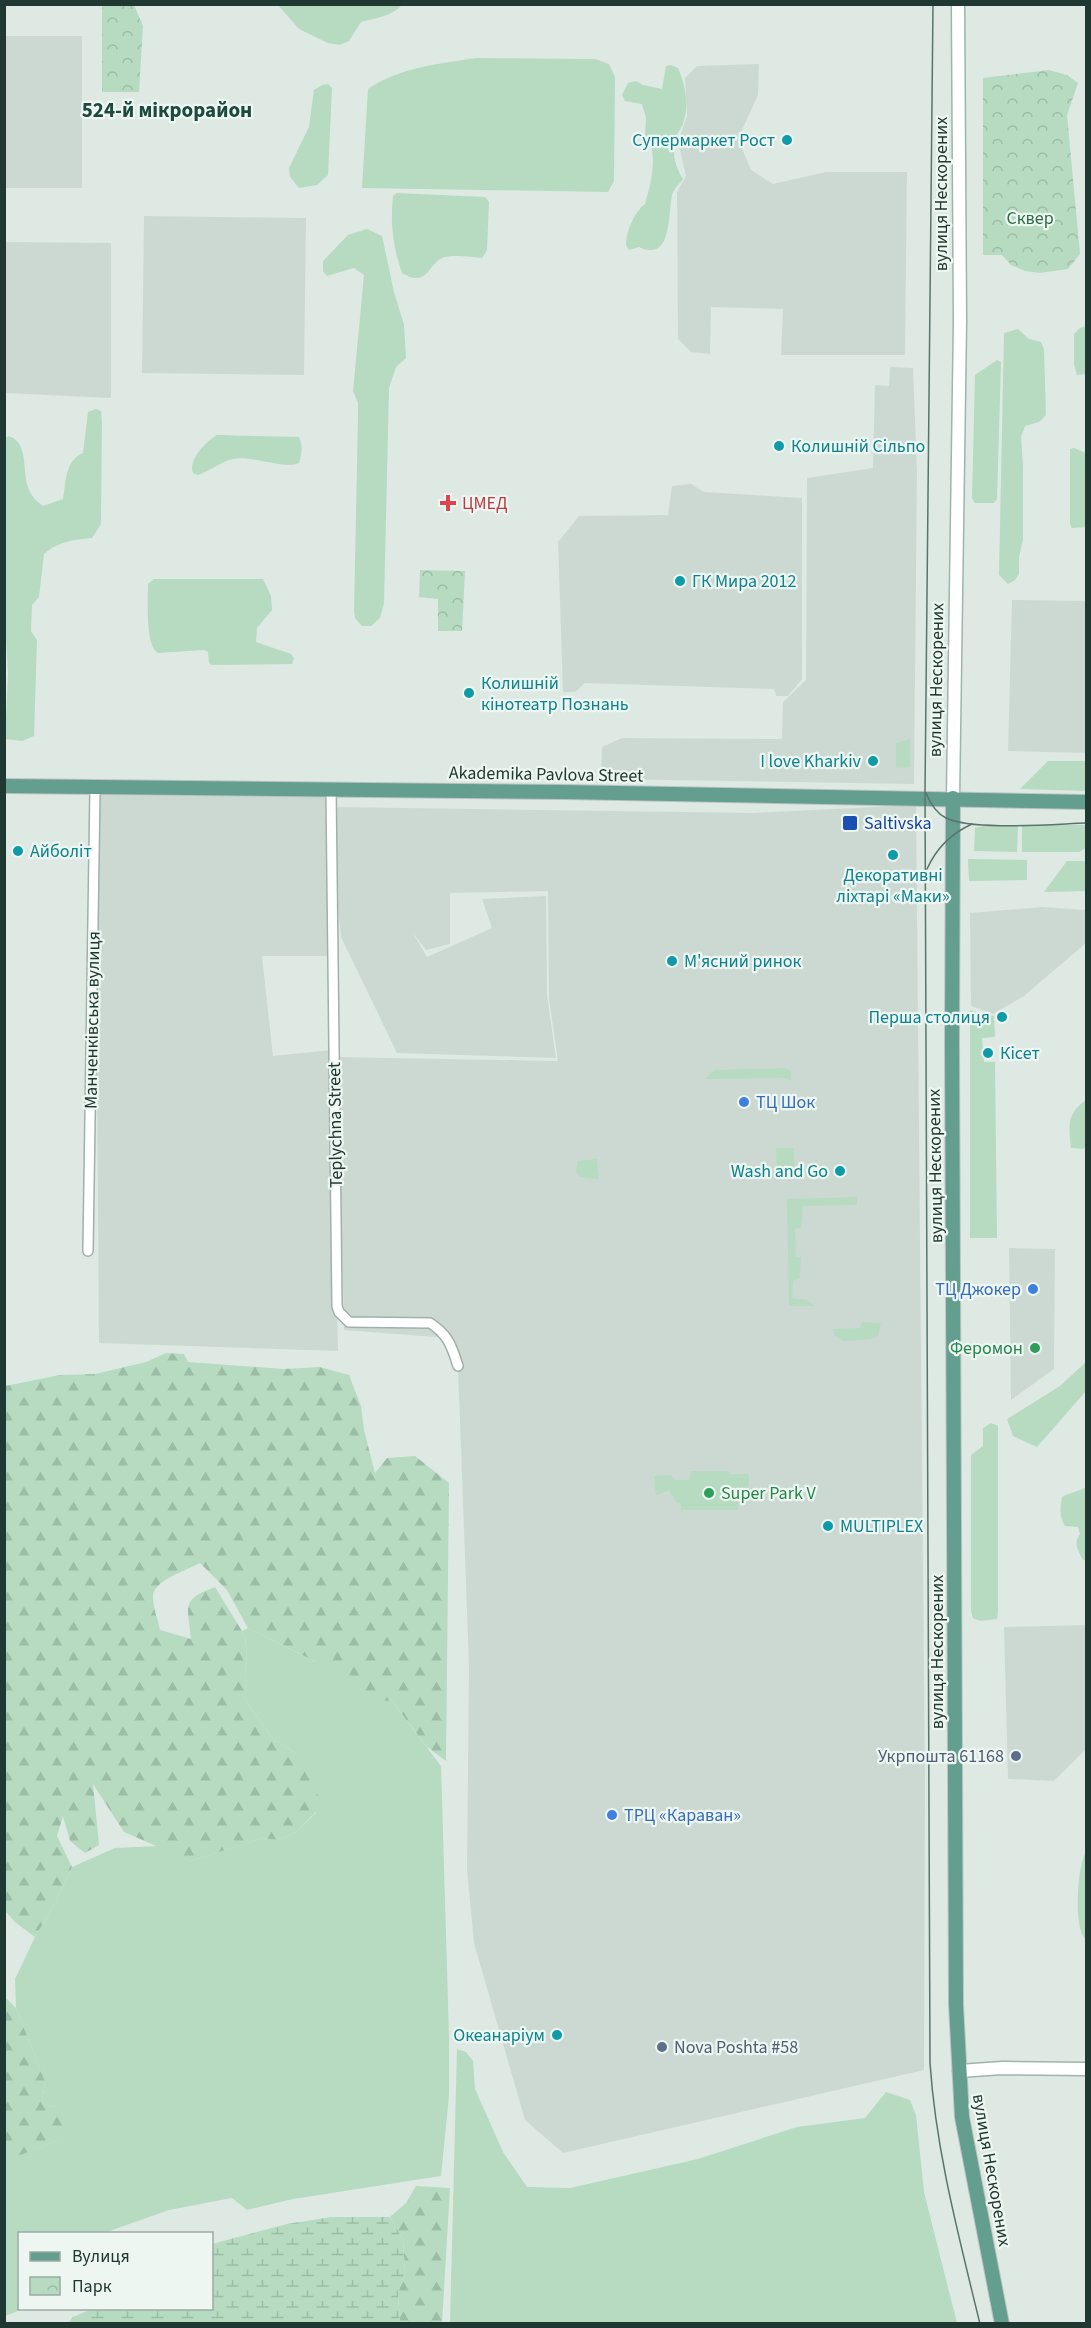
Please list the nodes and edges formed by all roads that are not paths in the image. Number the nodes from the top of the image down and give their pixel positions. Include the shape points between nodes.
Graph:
1 (958, 4) edge
2 (4, 786) edge
3 (95, 788) junction
4 (331, 789) junction
5 (953, 798) junction
6 (1086, 802) edge
7 (88, 1251) dead end
8 (458, 1366) dead end
9 (1086, 2069) edge
10 (959, 2072) junction
11 (1002, 2324) edge

1 - 5 main road, вулиця Нескорених via 960,321
2 - 3 main road, Akademika Pavlova Street
3 - 4 main road, Akademika Pavlova Street
3 - 7 street, Манченківська вулиця
4 - 5 main road, Akademika Pavlova Street
4 - 8 street, Teplychna Street via 337,1306 349,1322 430,1323 448,1338
5 - 6 main road, Akademika Pavlova Street
5 - 10 main road, вулиця Нескорених
9 - 10 main road
10 - 11 main road, вулиця Нескорених via 962,2117

